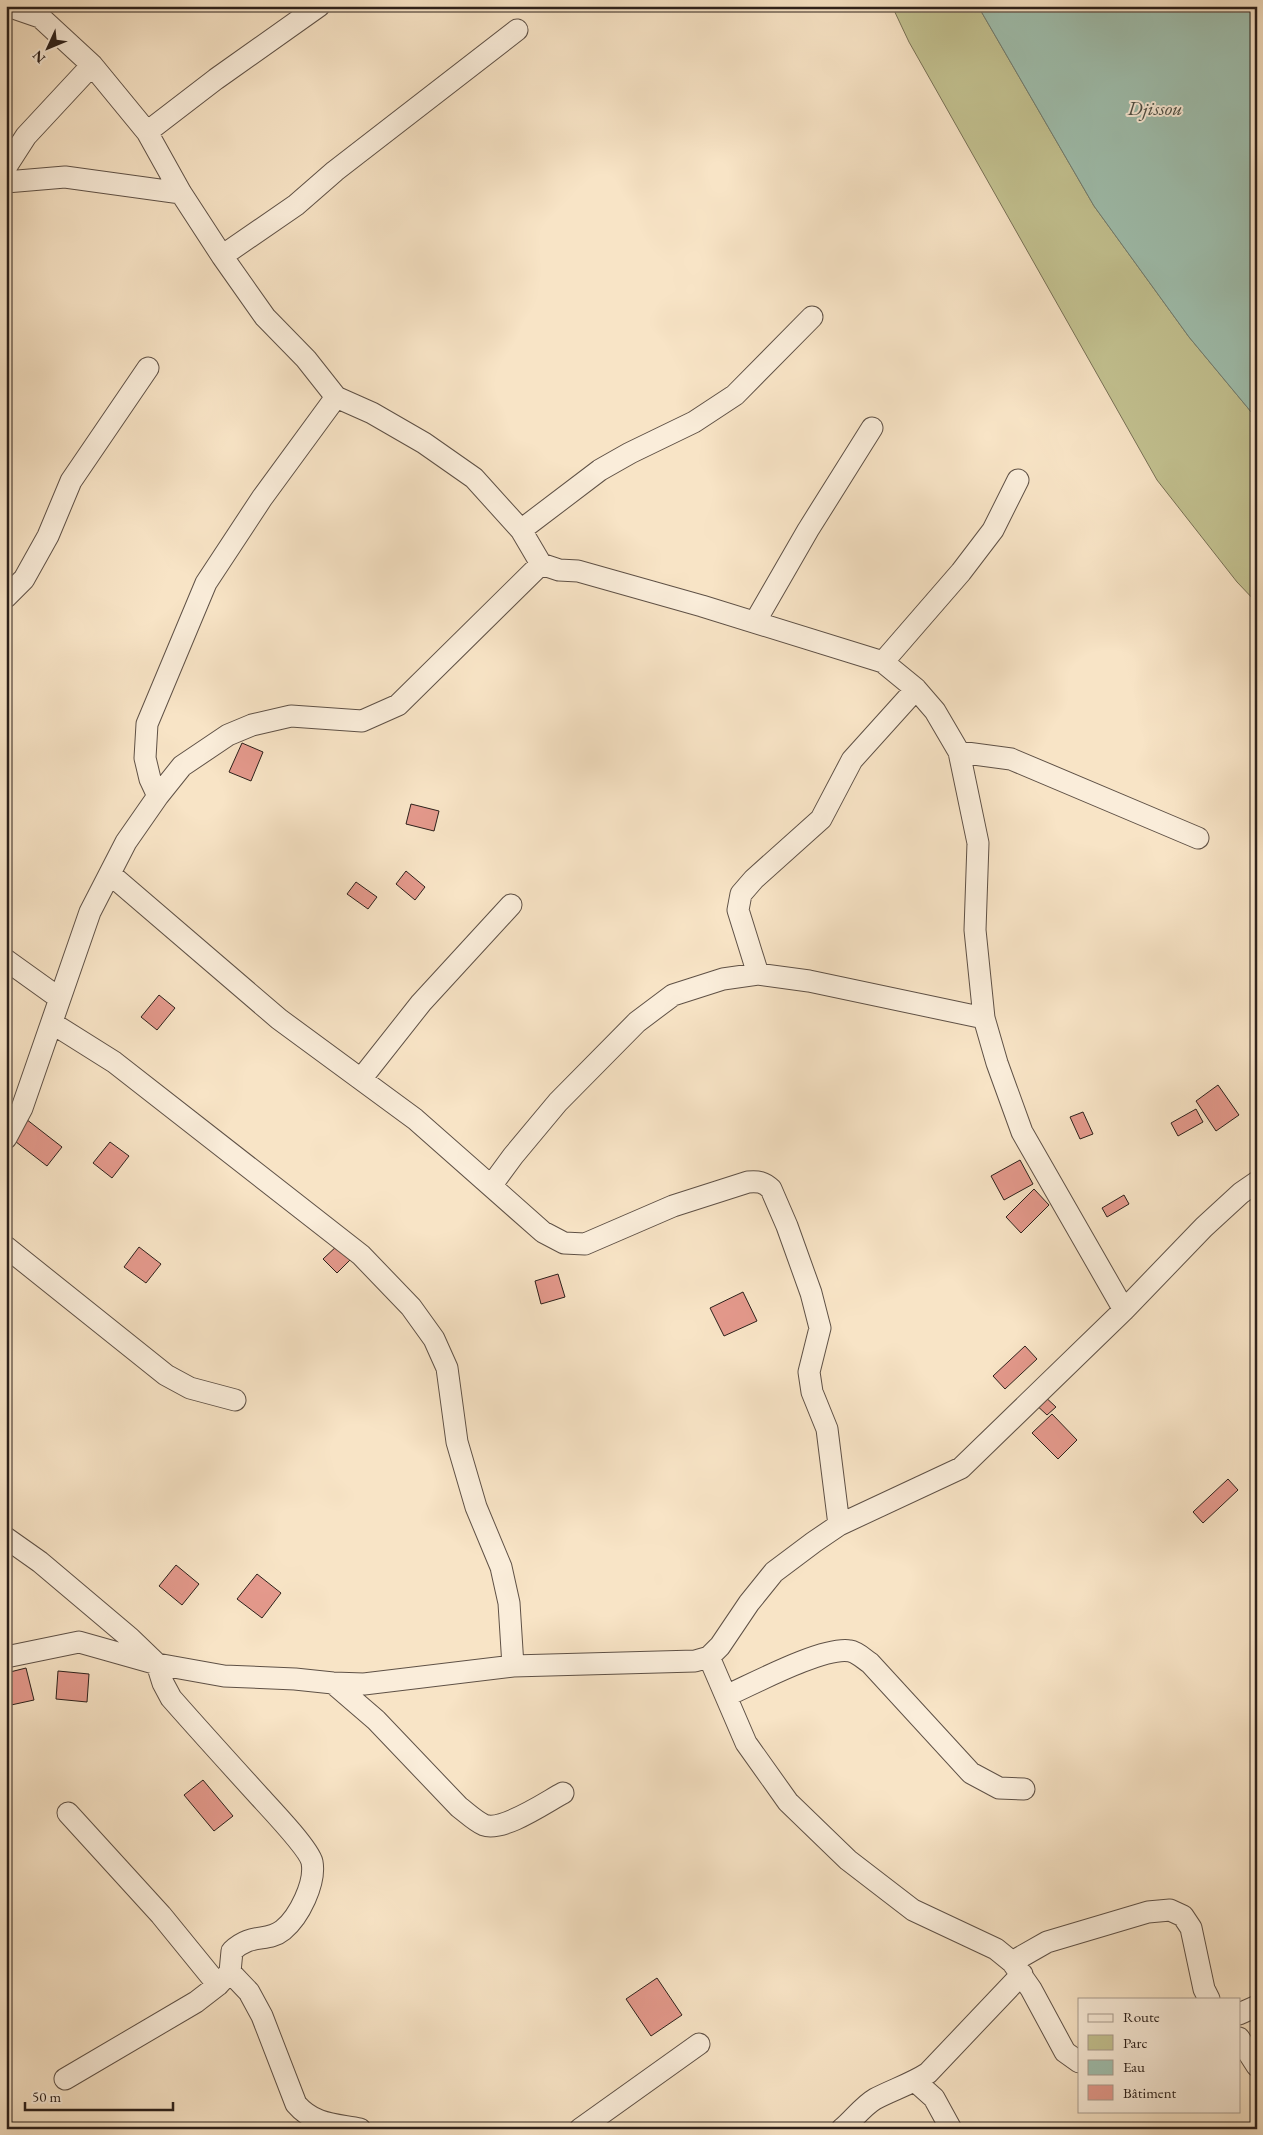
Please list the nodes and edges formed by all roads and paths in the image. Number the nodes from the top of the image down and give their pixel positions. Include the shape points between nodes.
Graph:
1 (8, 6) edge
2 (319, 6) edge
3 (517, 30) dead end
4 (92, 65) junction
5 (146, 132) junction
6 (6, 167) edge
7 (6, 182) edge
8 (182, 193) junction
9 (222, 256) junction
10 (812, 317) dead end
11 (148, 368) dead end
12 (336, 397) junction
13 (872, 428) dead end
14 (1018, 480) dead end
15 (521, 530) junction
16 (541, 564) junction
17 (6, 597) edge
18 (755, 622) junction
19 (883, 662) junction
20 (916, 688) junction
21 (960, 752) junction
22 (158, 796) junction
23 (1198, 838) dead end
24 (110, 874) junction
25 (511, 905) dead end
26 (6, 960) edge
27 (758, 974) junction
28 (60, 998) junction
29 (984, 1018) junction
30 (52, 1022) junction
31 (361, 1080) junction
32 (6, 1138) edge
33 (1257, 1182) edge
34 (491, 1186) junction
35 (6, 1247) edge
36 (1124, 1310) junction
37 (236, 1400) dead end
38 (839, 1525) junction
39 (6, 1538) edge
40 (6, 1657) edge
41 (709, 1657) junction
42 (156, 1664) junction
43 (513, 1666) junction
44 (333, 1684) junction
45 (726, 1696) junction
46 (1024, 1788) dead end
47 (563, 1793) dead end
48 (68, 1813) dead end
49 (1018, 1968) junction
50 (224, 1979) junction
51 (1208, 1998) edge
52 (1257, 2006) edge
53 (1240, 2014) edge
54 (1240, 2040) edge
55 (699, 2044) dead end
56 (1078, 2061) edge
57 (1257, 2066) edge
58 (65, 2079) dead end
59 (915, 2081) junction
60 (360, 2129) edge
61 (580, 2129) edge
62 (842, 2129) edge
63 (952, 2129) edge

1 - 4 street via 40,17
2 - 5 street
3 - 9 street via 296,206
4 - 5 street
4 - 6 street via 26,136
5 - 8 street
7 - 8 street via 65,177
8 - 9 street
9 - 12 street via 265,317 306,359
10 - 15 street via 735,395 694,422 600,470
11 - 17 street via 71,481 48,536 24,579
12 - 15 street via 424,443 474,478
12 - 22 street via 262,498 206,583 147,724 145,758
13 - 18 street
14 - 19 street via 993,530
15 - 16 street
16 - 18 street
16 - 22 street via 398,704 362,721 291,716 252,725 228,735 182,766
18 - 19 street
19 - 20 street
20 - 21 street
20 - 27 street via 852,760 821,819 741,894 738,910
21 - 23 street via 1011,759
21 - 29 street via 978,842 975,930
22 - 24 street via 126,842
24 - 28 street via 90,912
24 - 31 street via 279,1019
25 - 31 street via 421,1003
26 - 28 street
27 - 29 street via 809,981
27 - 34 street via 723,979 673,995 637,1022 558,1102
28 - 30 street
29 - 36 street via 1022,1132
30 - 32 street via 22,1108
30 - 43 street via 114,1062 361,1255 410,1307 434,1339 447,1368 460,1452 476,1506 501,1567 509,1603
31 - 34 street via 415,1120
33 - 36 street via 1204,1227
34 - 38 street via 543,1232 564,1243 585,1244 673,1206 748,1182 758,1181 771,1189 811,1293 820,1328 810,1372 812,1392 826,1429
35 - 37 street via 166,1375 190,1388
36 - 38 street via 961,1468
38 - 41 street via 774,1572
39 - 42 street via 108,1618
40 - 42 street via 79,1642
41 - 43 street via 695,1661
41 - 45 street
42 - 44 street via 224,1676
42 - 50 street via 171,1698 291,1831 312,1861 312,1883 300,1908 283,1930 241,1942 232,1951
43 - 44 street via 364,1684
44 - 47 street via 376,1720 459,1807 486,1826 502,1825
45 - 46 street via 806,1660 836,1650 852,1651 870,1663 971,1773 999,1788
45 - 49 street via 746,1743 788,1802 848,1860 913,1910 996,1949
48 - 50 street via 160,1915
49 - 51 street via 1047,1942 1148,1912 1170,1910 1183,1916 1191,1928
49 - 56 street via 1065,2052
49 - 59 street via 943,2058
50 - 58 street via 196,2002
50 - 60 street via 249,1992 262,2016 296,2104 306,2116
52 - 53 street
54 - 57 street
55 - 61 street
59 - 62 street via 873,2100
59 - 63 street via 934,2098

